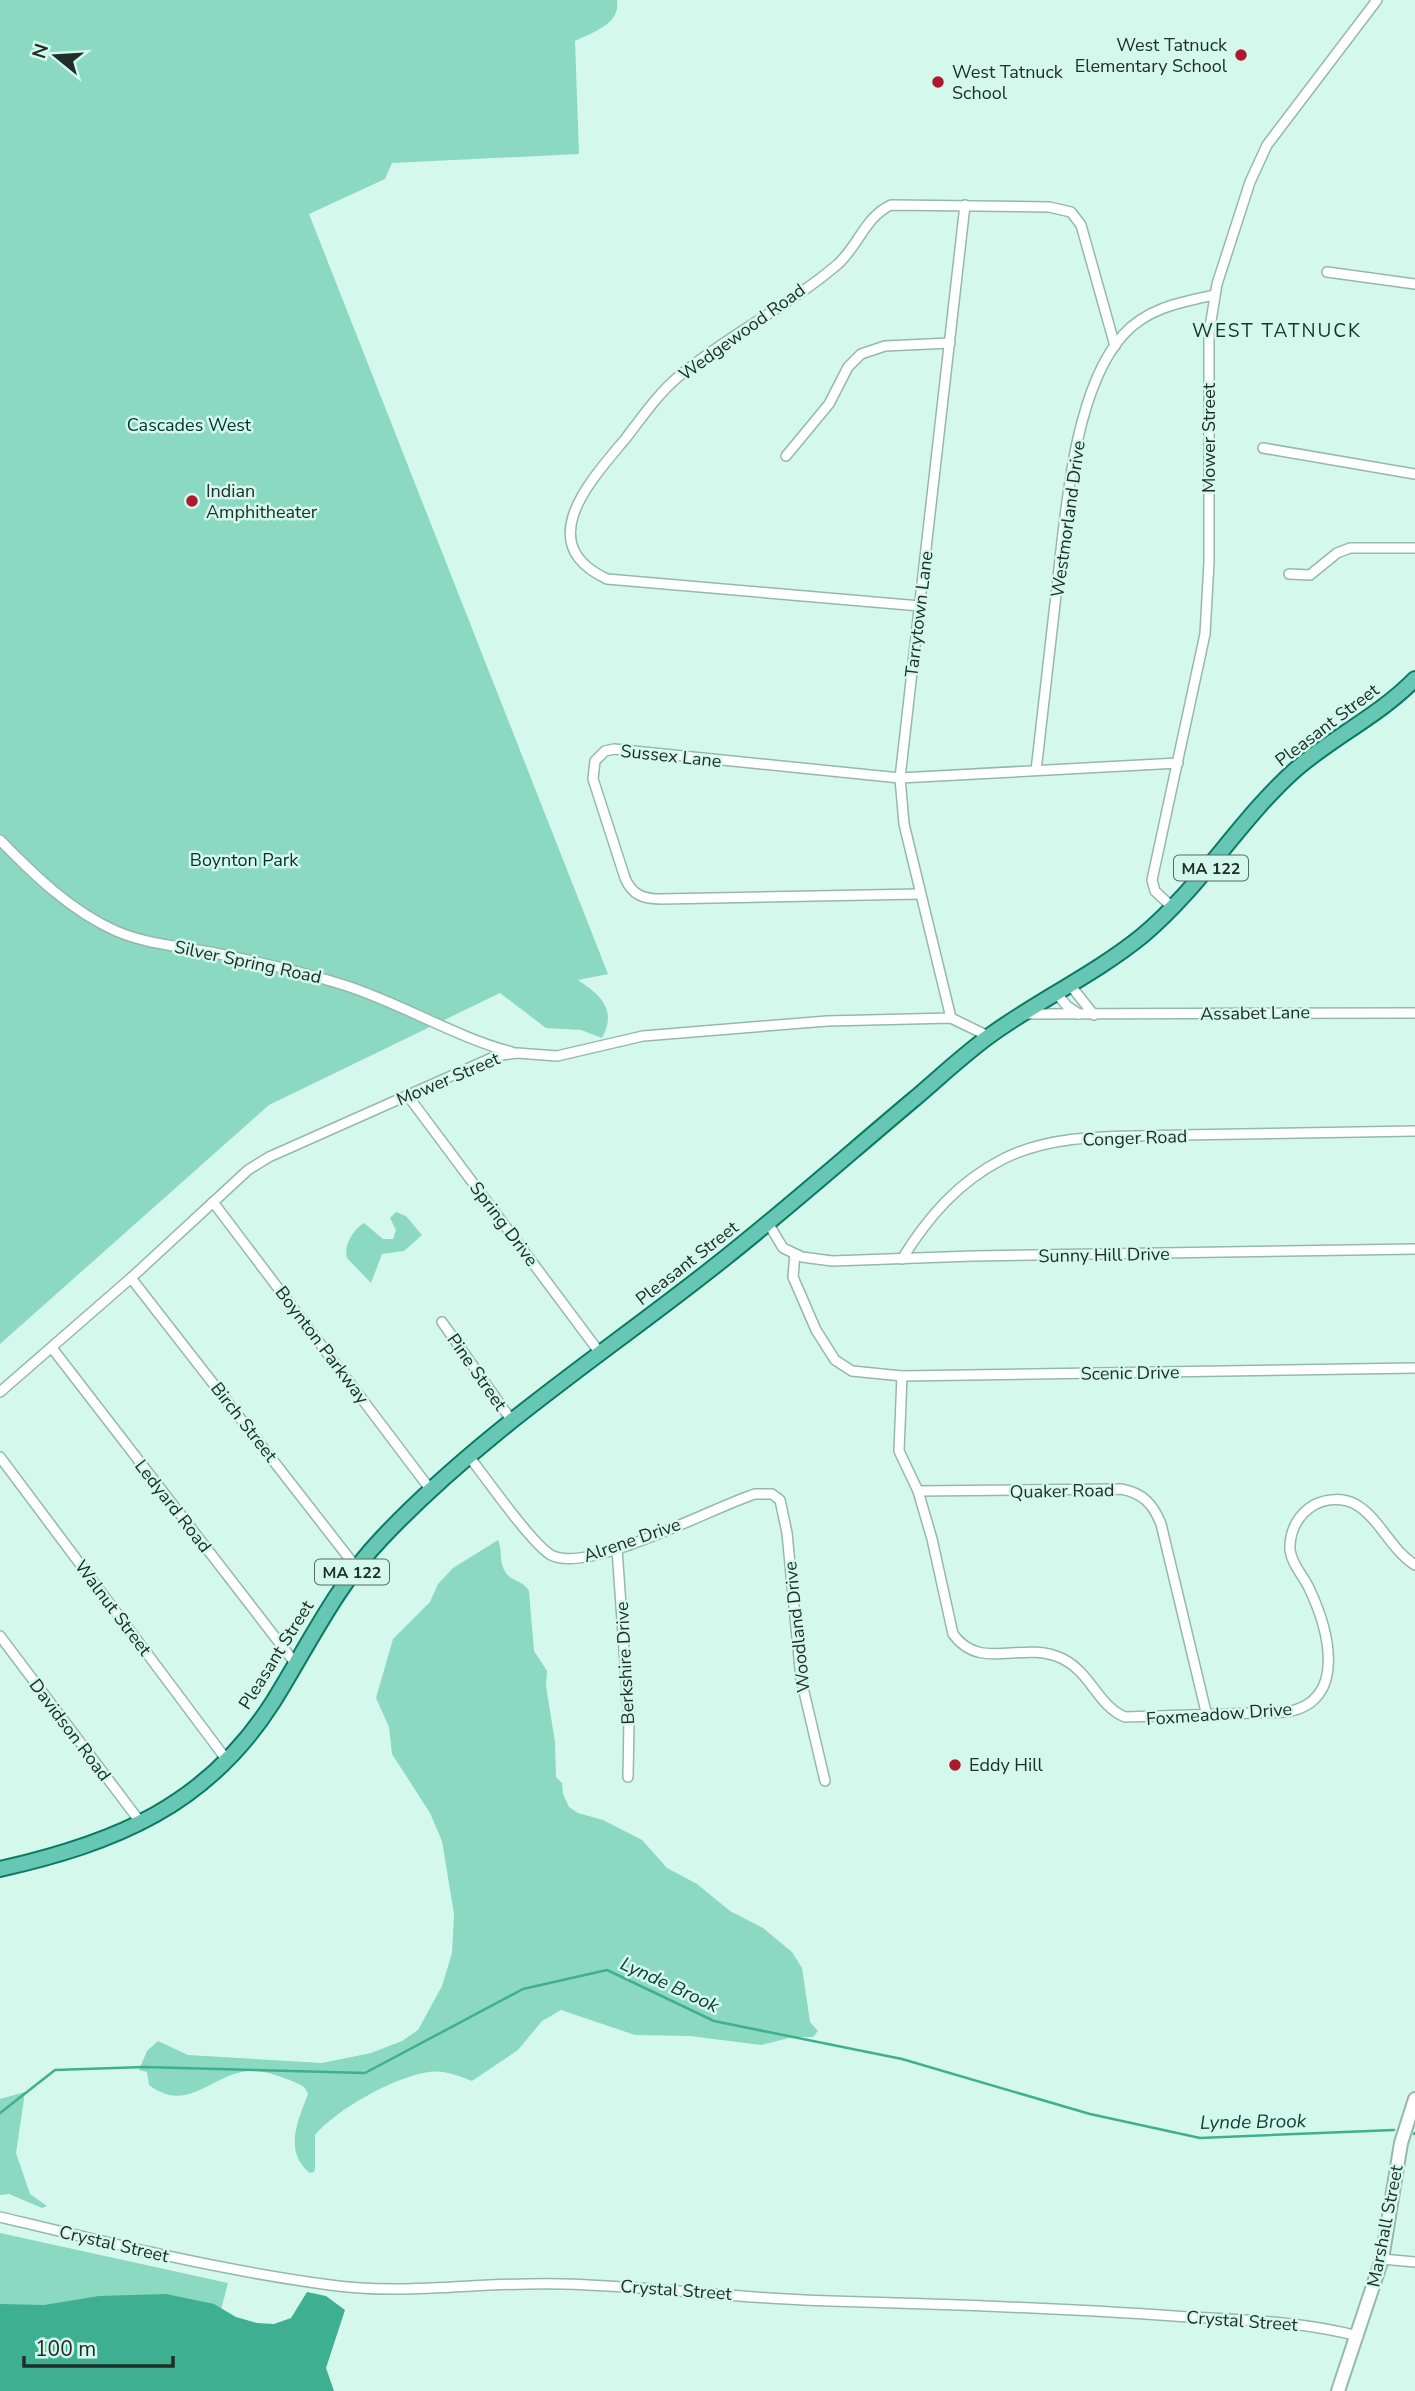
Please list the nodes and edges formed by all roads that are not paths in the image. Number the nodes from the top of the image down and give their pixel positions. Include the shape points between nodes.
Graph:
1 (1377, 0) edge
2 (965, 205) junction
3 (1327, 272) dead end
4 (1415, 284) edge
5 (1214, 295) junction
6 (950, 343) junction
7 (1115, 346) junction
8 (1263, 448) dead end
9 (786, 456) dead end
10 (1415, 474) edge
11 (1415, 548) edge
12 (1289, 574) dead end
13 (920, 606) junction
14 (1415, 679) edge
15 (1178, 763) junction
16 (1036, 770) junction
17 (900, 778) junction
18 (0, 840) edge
19 (920, 894) junction
20 (1173, 908) junction
21 (1071, 986) junction
22 (1058, 994) junction
23 (1415, 1013) edge
24 (1022, 1014) junction
25 (1082, 1015) junction
26 (1094, 1015) junction
27 (951, 1018) junction
28 (989, 1036) junction
29 (517, 1053) junction
30 (408, 1096) junction
31 (1415, 1131) edge
32 (213, 1202) junction
33 (768, 1223) junction
34 (1415, 1249) edge
35 (794, 1254) junction
36 (902, 1259) junction
37 (131, 1278) junction
38 (442, 1322) dead end
39 (52, 1348) junction
40 (600, 1353) junction
41 (1415, 1368) edge
42 (902, 1376) junction
43 (0, 1392) edge
44 (512, 1421) junction
45 (468, 1455) junction
46 (0, 1457) edge
47 (430, 1489) junction
48 (918, 1492) junction
49 (755, 1494) joint
50 (617, 1549) junction
51 (1415, 1565) edge
52 (356, 1567) junction
53 (0, 1636) edge
54 (295, 1664) junction
55 (1207, 1716) junction
56 (226, 1759) junction
57 (628, 1777) dead end
58 (825, 1781) dead end
59 (141, 1823) junction
60 (0, 1869) edge
61 (1415, 2099) edge
62 (0, 2217) edge
63 (1382, 2259) junction
64 (1415, 2262) edge
65 (1358, 2336) junction
66 (1338, 2391) edge

1 - 5 street, Mower Street via 1266,145
2 - 6 street, Tarrytown Lane
2 - 7 street, Wedgewood Road via 1054,207 1075,215
2 - 13 street, Wedgewood Road via 895,205 877,214 839,263 674,381 585,487 571,519 572,540 581,560 607,579
3 - 4 street
5 - 7 street, Westmorland Drive via 1151,314
5 - 15 street, Mower Street via 1209,346 1207,620
6 - 9 street via 885,346 856,357 829,404
6 - 13 street, Tarrytown Lane
7 - 16 street, Westmorland Drive via 1096,384 1075,455
8 - 10 street
11 - 12 street via 1350,548 1310,575
13 - 17 street, Tarrytown Lane
14 - 20 main road, Pleasant Street / MA 122 via 1293,772
15 - 16 street, Sussex Lane
15 - 20 street, Mower Street via 1152,880 1155,891
16 - 17 street, Sussex Lane
17 - 19 street, Tarrytown Lane via 904,824
17 - 19 street, Sussex Lane via 614,749 599,755 592,772 627,883 644,898
18 - 29 street, Silver Spring Road via 55,892 115,931 313,975
19 - 27 street, Tarrytown Lane
20 - 21 main road, Pleasant Street / MA 122
21 - 22 main road, Pleasant Street / MA 122
21 - 26 street
22 - 24 main road, Pleasant Street / MA 122
22 - 25 street
23 - 26 street, Assabet Lane
24 - 25 street, Assabet Lane
24 - 28 main road, Pleasant Street / MA 122
25 - 26 street, Assabet Lane
27 - 28 street, Mower Street
27 - 29 street, Mower Street via 733,1027 643,1036 557,1056
28 - 33 main road, Pleasant Street / MA 122
29 - 30 street, Mower Street via 471,1065
30 - 32 street, Mower Street via 269,1157
30 - 40 street, Spring Drive
31 - 36 street, Conger Road via 1124,1136 1031,1148 1003,1159 953,1192
32 - 37 street, Mower Street
32 - 47 street, Boynton Parkway
33 - 35 street via 783,1248
33 - 40 main road, Pleasant Street / MA 122
34 - 36 street, Sunny Hill Drive
35 - 36 street, Sunny Hill Drive via 832,1262
35 - 42 street, Scenic Drive via 793,1277 835,1360 845,1368
37 - 39 street, Mower Street
37 - 52 street, Birch Street
38 - 44 street, Pine Street
39 - 43 street, Mower Street
39 - 54 street, Ledyard Road
40 - 44 main road, Pleasant Street / MA 122
41 - 42 street, Scenic Drive
42 - 48 street, Foxmeadow Drive via 899,1451
44 - 45 main road, Pleasant Street / MA 122
45 - 47 main road, Pleasant Street / MA 122
45 - 50 street, Alrene Drive via 551,1555 578,1560
46 - 56 street, Walnut Street
47 - 52 main road, Pleasant Street / MA 122
48 - 55 street, Foxmeadow Drive via 940,1567 949,1624 964,1646 985,1655 1027,1650 1056,1656 1083,1673 1109,1708 1125,1717
48 - 55 street, Quaker Road via 1121,1489 1150,1503 1161,1524
49 - 50 street, Alrene Drive
49 - 58 street, Woodland Drive via 772,1494 785,1510 801,1679
50 - 57 street, Berkshire Drive via 629,1720
51 - 55 street, Foxmeadow Drive via 1357,1505 1335,1500 1308,1509 1294,1527 1290,1548 1312,1596 1329,1654 1326,1683 1313,1701 1294,1711
52 - 54 main road, Pleasant Street / MA 122
53 - 59 street, Davidson Road
54 - 56 main road, Pleasant Street / MA 122 via 271,1705
56 - 59 main road, Pleasant Street / MA 122 via 195,1788
59 - 60 main road, Pleasant Street / MA 122 via 86,1847
61 - 63 street, Marshall Street via 1399,2154
62 - 65 street, Crystal Street via 124,2247 330,2286 586,2285 1272,2322
63 - 64 street
63 - 65 street, Marshall Street
65 - 66 street, Marshall Street

